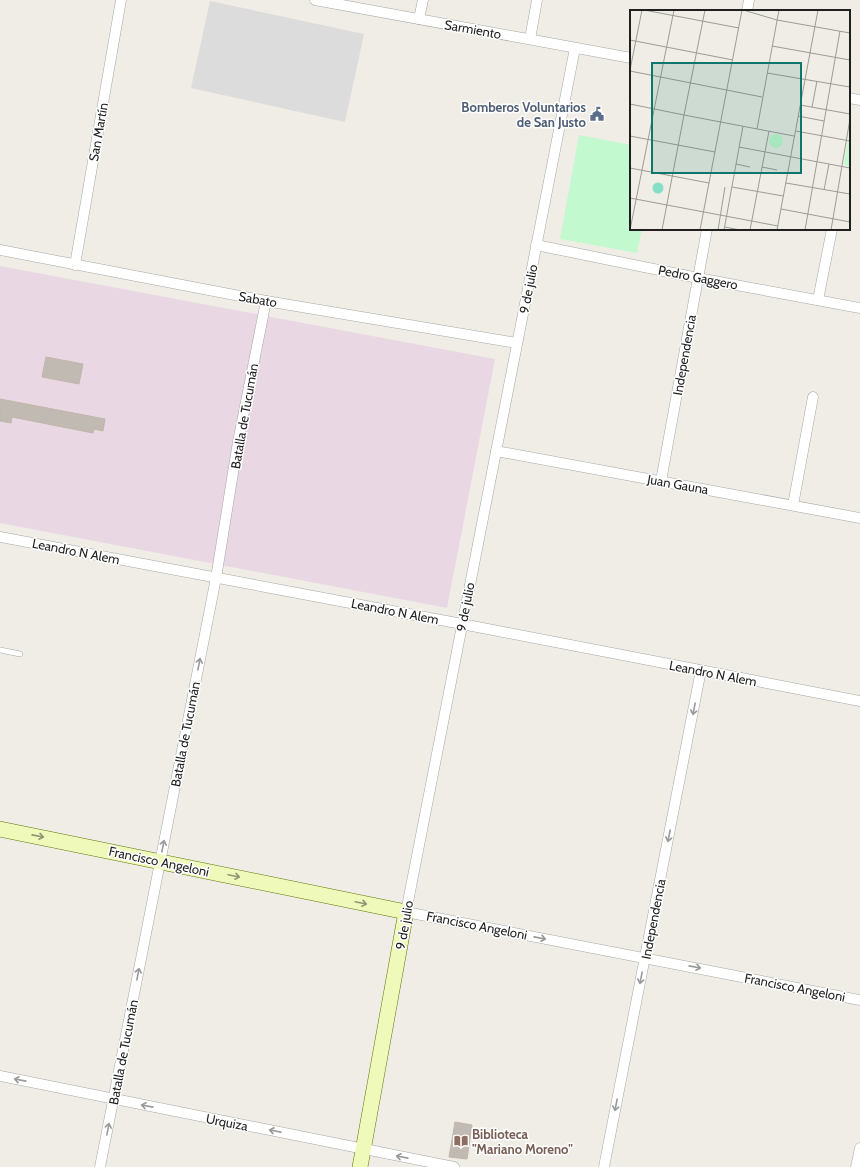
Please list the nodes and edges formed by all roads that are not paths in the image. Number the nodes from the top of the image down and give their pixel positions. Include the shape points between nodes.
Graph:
1 (121, 0) edge
2 (315, 0) edge
3 (423, 0) edge
4 (537, 0) edge
5 (749, 0) edge
6 (327, 1) edge
7 (747, 10) edge
8 (419, 19) junction
9 (530, 39) junction
10 (575, 48) junction
11 (630, 58) edge
12 (850, 98) edge
13 (860, 100) edge
14 (707, 230) edge
15 (832, 230) edge
16 (536, 244) junction
17 (0, 250) edge
18 (75, 264) junction
19 (698, 278) junction
20 (818, 300) junction
21 (266, 301) junction
22 (860, 308) edge
23 (517, 343) junction
24 (813, 397) dead end
25 (496, 451) junction
26 (661, 481) junction
27 (793, 505) junction
28 (860, 518) edge
29 (0, 537) edge
30 (216, 578) junction
31 (462, 624) junction
32 (0, 650) edge
33 (20, 654) dead end
34 (701, 670) junction
35 (860, 701) edge
36 (0, 829) edge
37 (160, 861) junction
38 (406, 912) junction
39 (645, 958) junction
40 (860, 1000) edge
41 (0, 1076) edge
42 (114, 1099) junction
43 (860, 1148) edge
44 (364, 1149) junction
45 (100, 1167) edge
46 (360, 1167) edge
47 (454, 1167) edge
48 (604, 1167) edge
49 (856, 1167) edge

1 - 18 street, San Martín
2 - 6 street, Sarmiento
3 - 8 street
4 - 9 street
5 - 7 street
6 - 8 street, Sarmiento
8 - 9 street, Sarmiento
9 - 10 street, Sarmiento
10 - 11 street, Sarmiento
10 - 16 street, 9 de julio
12 - 13 street
14 - 19 street, Independencia
15 - 20 street
16 - 19 street, Pedro Gaggero
16 - 23 street, 9 de julio
17 - 18 street, Sabato
18 - 21 street, Sabato
19 - 20 street, Pedro Gaggero
19 - 26 street, Independencia
20 - 22 street, Pedro Gaggero
21 - 23 street, Sabato
21 - 30 street, Batalla de Tucumán via 238,442
23 - 25 street, 9 de julio
24 - 27 street
25 - 26 street, Juan Gauna
25 - 31 street, 9 de julio
26 - 27 street, Juan Gauna
27 - 28 street, Juan Gauna
29 - 30 street, Leandro N Alem
30 - 31 street, Leandro N Alem
37 -> 30 street, Batalla de Tucumán
31 - 34 street, Leandro N Alem
31 - 38 street, 9 de julio
32 - 33 lane
34 - 35 street, Leandro N Alem
34 -> 39 street, Independencia
36 -> 37 main road, Francisco Angeloni
37 -> 38 main road, Francisco Angeloni
42 -> 37 street, Batalla de Tucumán
38 -> 39 street, Francisco Angeloni
38 - 44 main road, 9 de julio
39 -> 40 street, Francisco Angeloni
39 -> 48 street, Independencia
42 -> 41 street, Urquiza
44 -> 42 street, Urquiza
45 -> 42 street, Batalla de Tucumán
43 - 49 street
44 - 46 main road, 9 de julio
47 -> 44 street, Urquiza

